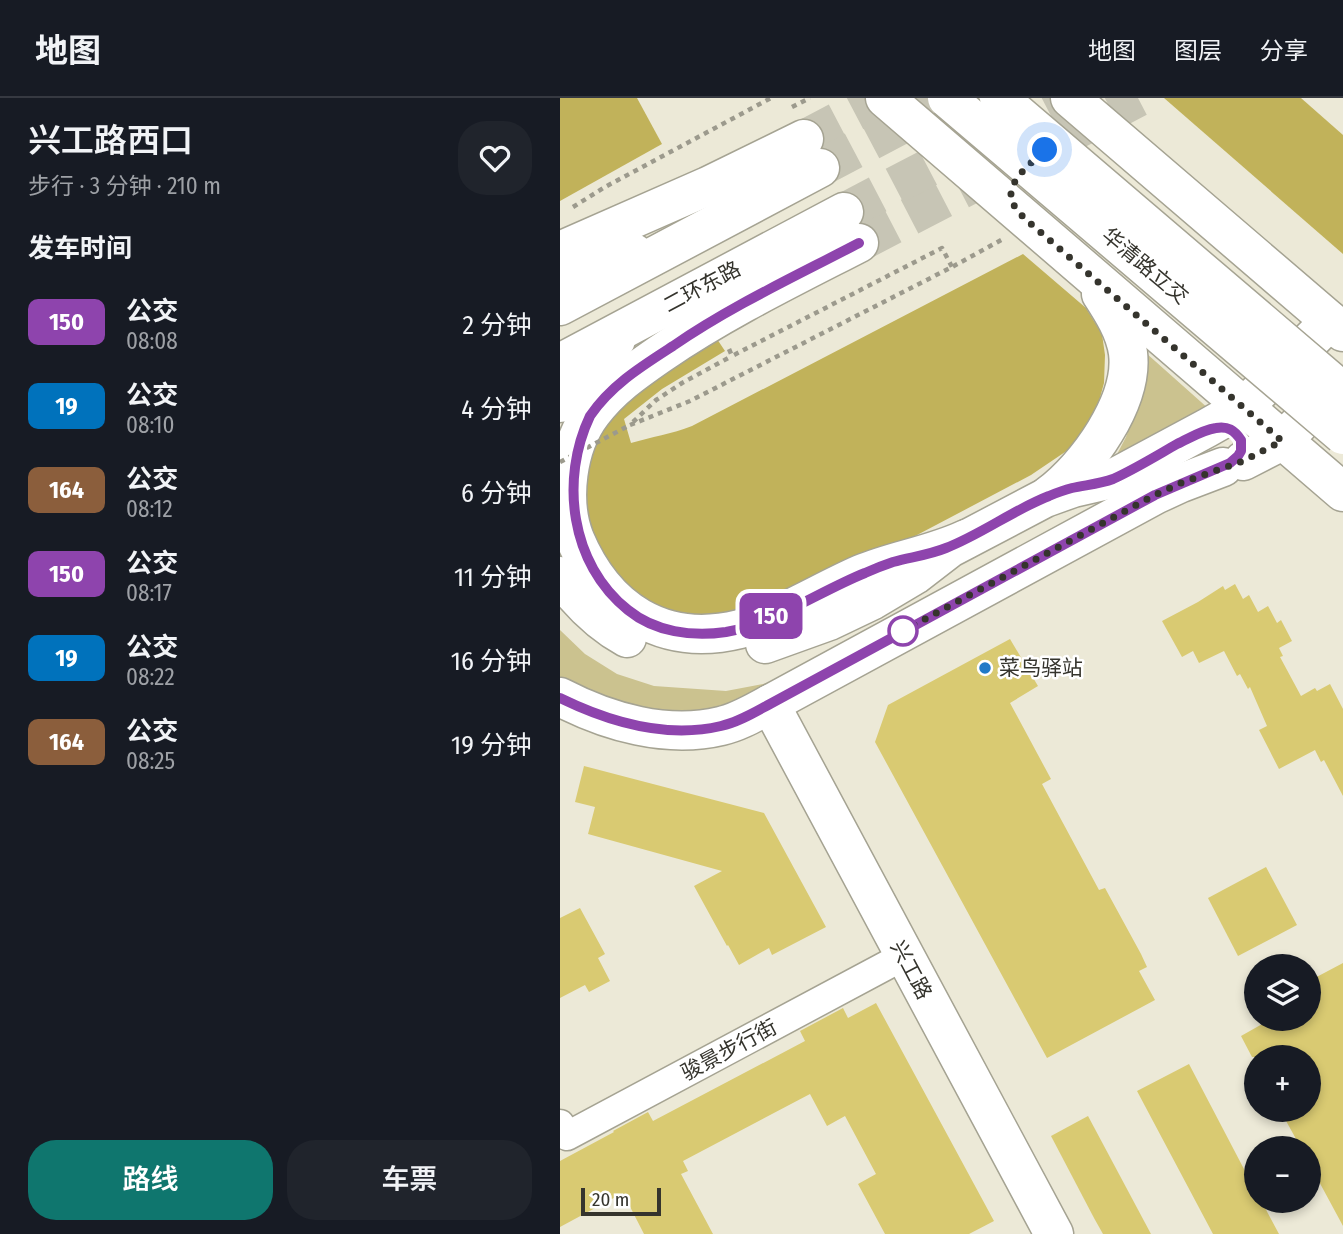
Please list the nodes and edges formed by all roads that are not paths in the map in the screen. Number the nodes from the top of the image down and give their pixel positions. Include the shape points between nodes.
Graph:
1 (884, 98) edge
2 (947, 98) edge
3 (999, 98) edge
4 (1070, 98) edge
5 (1109, 131) junction
6 (724, 218) junction
7 (1027, 220) junction
8 (1061, 249) junction
9 (560, 251) edge
10 (560, 280) edge
11 (560, 306) edge
12 (647, 316) junction
13 (1336, 326) edge
14 (560, 363) edge
15 (1343, 379) edge
16 (1343, 392) edge
17 (560, 403) edge
18 (1244, 407) junction
19 (1200, 432) junction
20 (1343, 435) edge
21 (1282, 441) junction
22 (1233, 464) junction
23 (1343, 492) edge
24 (1045, 498) junction
25 (966, 539) junction
26 (560, 576) edge
27 (560, 698) edge
28 (770, 704) junction
29 (904, 956) junction
30 (560, 1124) edge
31 (1054, 1234) edge

1 - 7 main road
2 - 20 main road, 华清路立交, bridge
3 - 16 main road, 华清路立交, bridge
4 - 5 main road
5 - 7 main road via 1077,127 1062,132 1012,184 1014,204
5 - 13 main road
6 - 9 main road via 812,153 708,186
6 - 10 main road
6 - 11 main road
7 - 8 main road
8 - 18 main road
8 - 24 main road via 1091,280 1113,313 1127,345 1129,366 1125,388 1103,437
12 - 14 main road, 二环东路
12 - 17 main road via 588,364
12 - 25 main road, 二环东路 via 851,228 755,297 639,368 615,388 582,428 570,459 573,534 594,574 639,619 668,630 700,634 742,628 891,562
13 - 18 main road
15 - 21 main road
18 - 19 main road
18 - 21 main road
19 - 22 main road via 1231,429 1241,440
19 - 24 main road via 1112,479
21 - 22 main road
21 - 23 main road
22 - 23 main road via 1256,458 1296,464
22 - 28 main road via 1143,501
24 - 25 main road
25 - 26 main road via 896,587 848,612 767,644 725,652 668,652 635,642 600,621
27 - 28 main road via 604,717 663,730 723,726
28 - 29 main road, 兴工路
29 - 30 street, 骏景步行街 via 566,1136
29 - 31 main road, 兴工路

